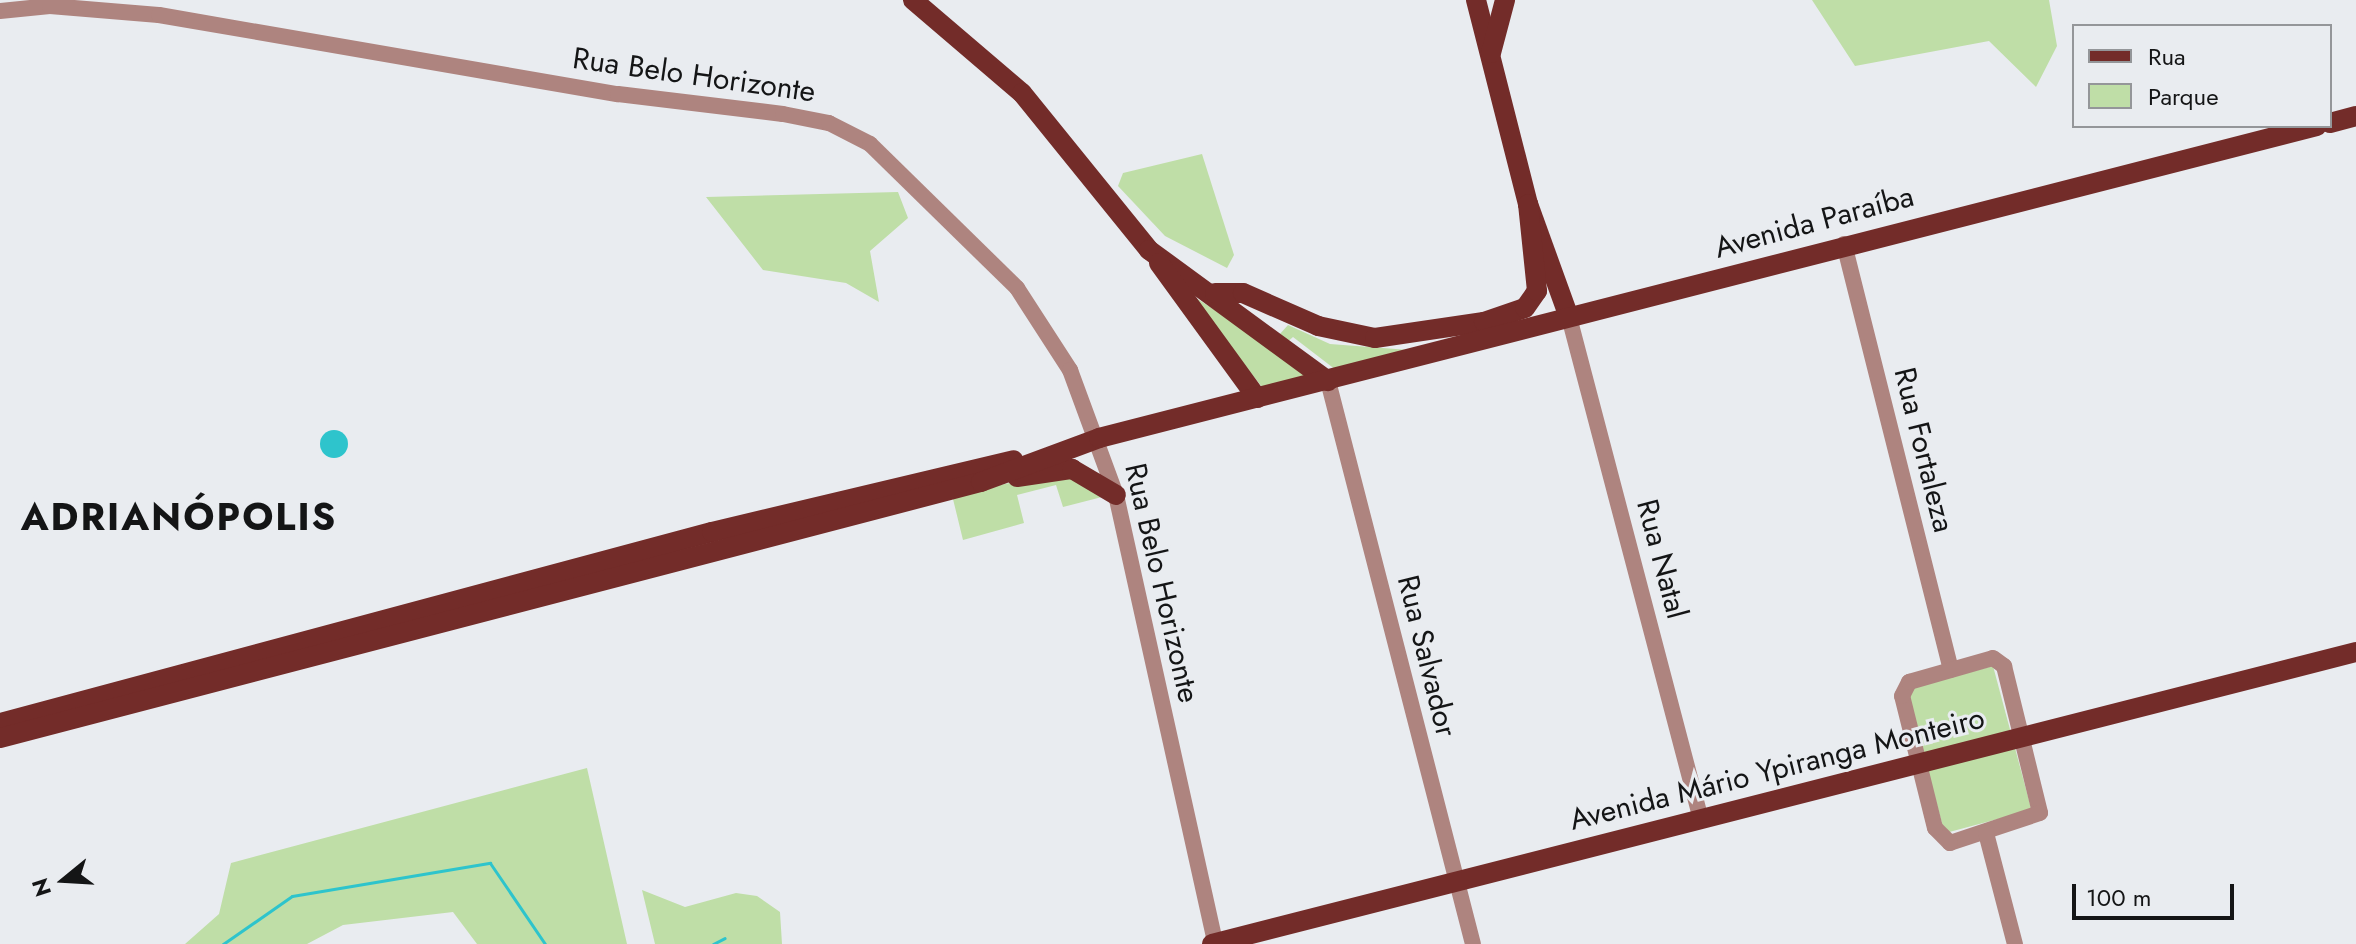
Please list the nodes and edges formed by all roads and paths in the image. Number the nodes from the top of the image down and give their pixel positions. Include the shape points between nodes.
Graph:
1 (913, 0) edge
2 (935, 0) edge
3 (1476, 0) edge
4 (1505, 0) edge
5 (0, 11) edge
6 (1489, 60) junction
7 (1009, 80) junction
8 (2356, 116) edge
9 (2332, 122) edge
10 (2309, 128) edge
11 (1528, 204) junction
12 (1844, 244) junction
13 (1149, 250) junction
14 (1215, 293) junction
15 (1569, 317) junction
16 (1328, 381) junction
17 (1257, 398) junction
18 (1099, 438) junction
19 (1046, 456) junction
20 (981, 482) junction
21 (1116, 495) junction
22 (2356, 652) edge
23 (1951, 670) junction
24 (0, 723) edge
25 (0, 738) edge
26 (2023, 741) junction
27 (1919, 763) junction
28 (1700, 816) junction
29 (1986, 833) junction
30 (1455, 879) junction
31 (1213, 943) edge
32 (1473, 944) edge
33 (2015, 944) edge

1 - 7 main road
2 - 7 main road
3 - 6 main road
4 - 6 main road
5 - 18 street, Rua Belo Horizonte via 50,6 159,15 829,123 870,144 915,183 1036,309
6 - 11 main road
7 - 13 main road
8 - 9 main road
10 - 12 main road, Avenida Paraíba
11 - 14 main road via 1537,291 1525,308 1484,322 1375,338 1318,326 1243,293
11 - 15 main road
12 - 15 main road, Avenida Paraíba
12 - 23 street, Rua Fortaleza
13 - 14 main road
13 - 17 main road
14 - 16 main road
15 - 16 main road, Avenida Paraíba
15 - 28 street, Rua Natal
16 - 17 main road, Avenida Paraíba
16 - 30 street, Rua Salvador
17 - 18 main road, Avenida Paraíba
18 - 19 main road, Avenida Paraíba
18 - 21 street, Rua Belo Horizonte
19 - 20 main road
19 - 24 main road via 712,532
20 - 21 main road via 1072,469
20 - 25 main road via 623,581
21 - 31 street, Rua Belo Horizonte
22 - 26 main road, Avenida Mário Ypiranga Monteiro
23 - 26 street via 2001,661
23 - 27 street via 1904,689
26 - 27 main road, Avenida Mário Ypiranga Monteiro
26 - 29 street via 2039,815
27 - 28 main road, Avenida Mário Ypiranga Monteiro
27 - 29 street via 1939,836 1950,843
28 - 30 main road, Avenida Mário Ypiranga Monteiro
29 - 33 street
30 - 31 main road, Avenida Mário Ypiranga Monteiro
30 - 32 street, Rua Salvador

